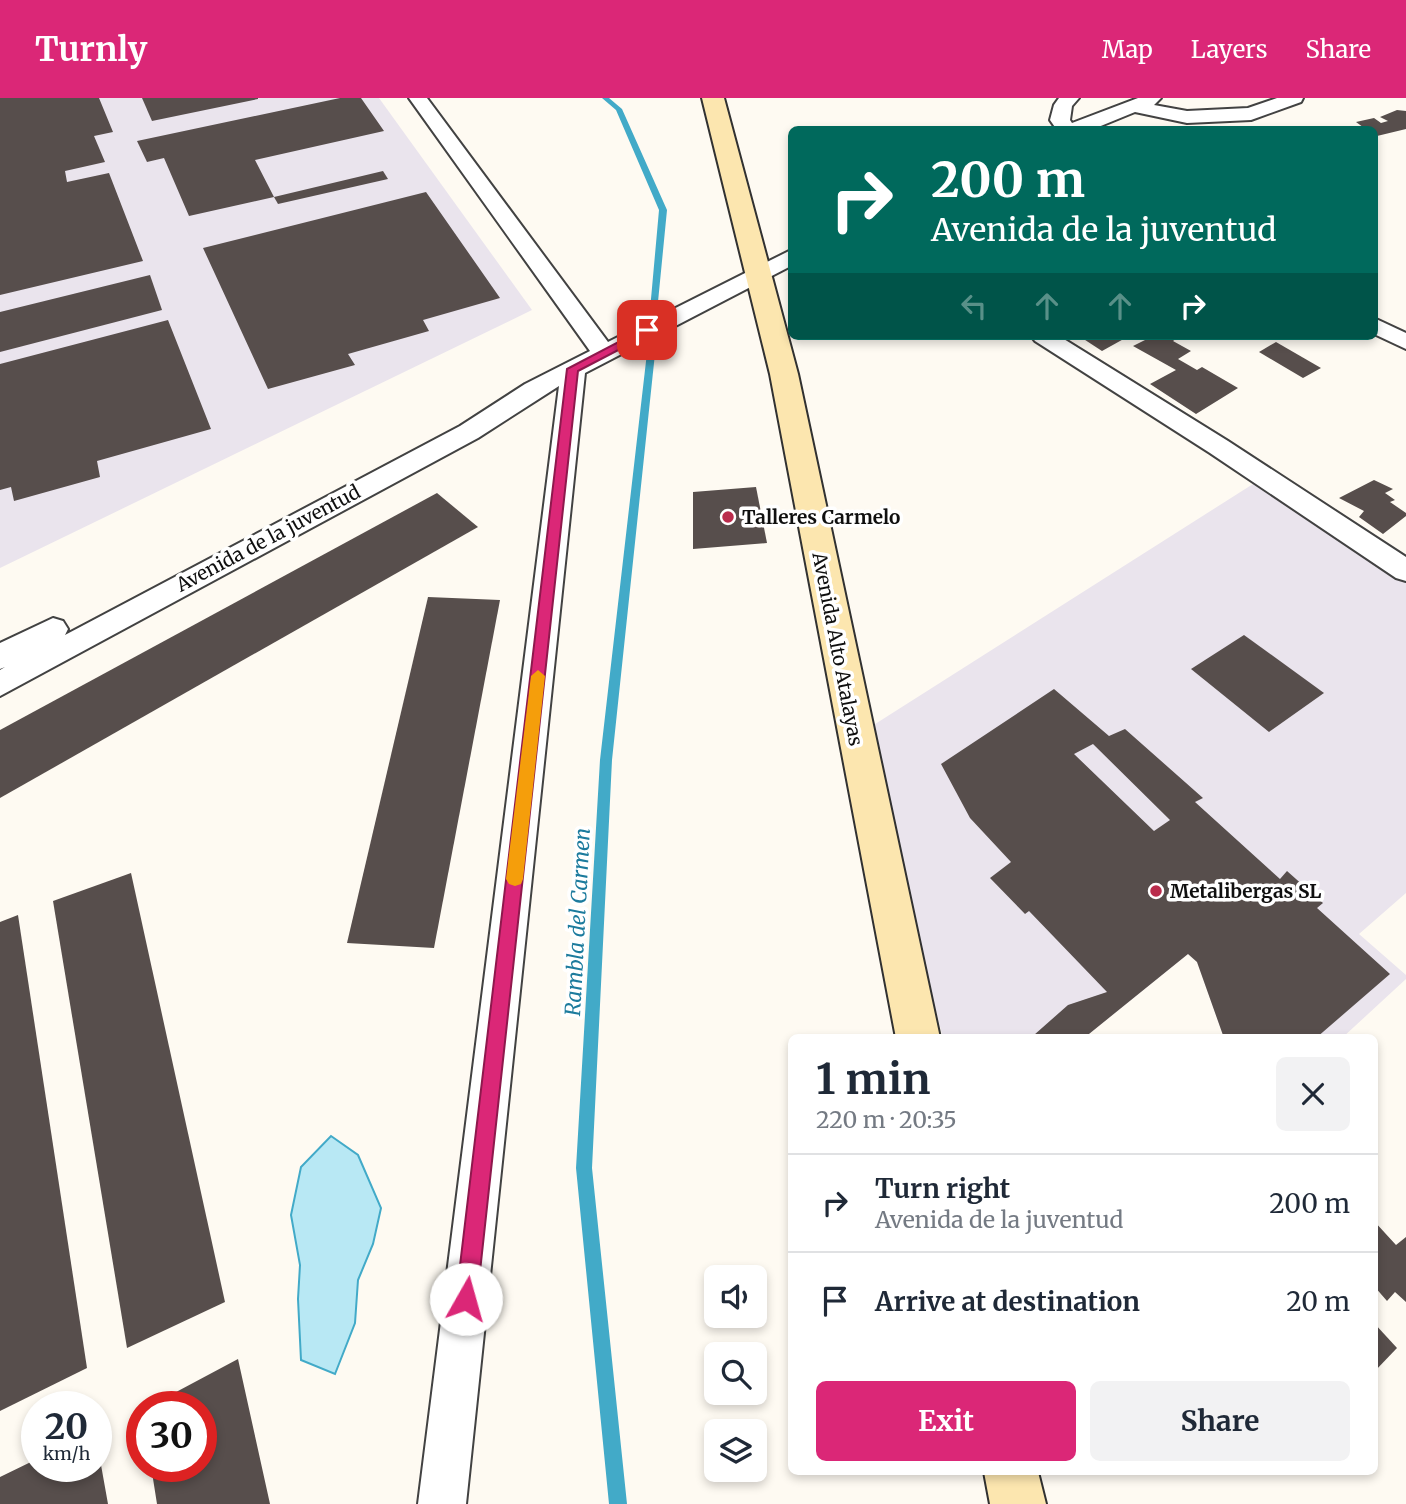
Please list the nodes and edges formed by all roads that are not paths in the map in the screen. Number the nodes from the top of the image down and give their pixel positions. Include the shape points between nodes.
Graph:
1 (418, 98) edge
2 (713, 98) edge
3 (1070, 98) edge
4 (1155, 98) edge
5 (1294, 98) edge
6 (1133, 106) junction
7 (1064, 126) edge
8 (1082, 126) edge
9 (788, 258) edge
10 (756, 274) junction
11 (1378, 327) edge
12 (1049, 340) edge
13 (1406, 342) edge
14 (588, 361) junction
15 (534, 389) junction
16 (209, 569) junction
17 (1406, 571) edge
18 (0, 657) edge
19 (0, 671) edge
20 (0, 684) edge
21 (917, 1034) edge
22 (1012, 1475) edge
23 (442, 1504) edge
24 (1018, 1504) edge

1 - 14 street
2 - 10 main road, Avenida Alto Atalayas
3 - 7 street via 1063,105
4 - 6 street
5 - 6 street via 1251,114 1187,117
6 - 8 street
9 - 10 street, Avenida de la juventud
10 - 14 street, Avenida de la juventud
10 - 21 main road, Avenida Alto Atalayas via 784,374
11 - 13 street
12 - 17 street
14 - 15 street, Avenida de la juventud
14 - 23 street
15 - 16 street, Avenida de la juventud via 469,432
15 - 18 street, Avenida de la juventud via 450,424
16 - 19 street
16 - 20 street, Avenida de la juventud
22 - 24 main road

